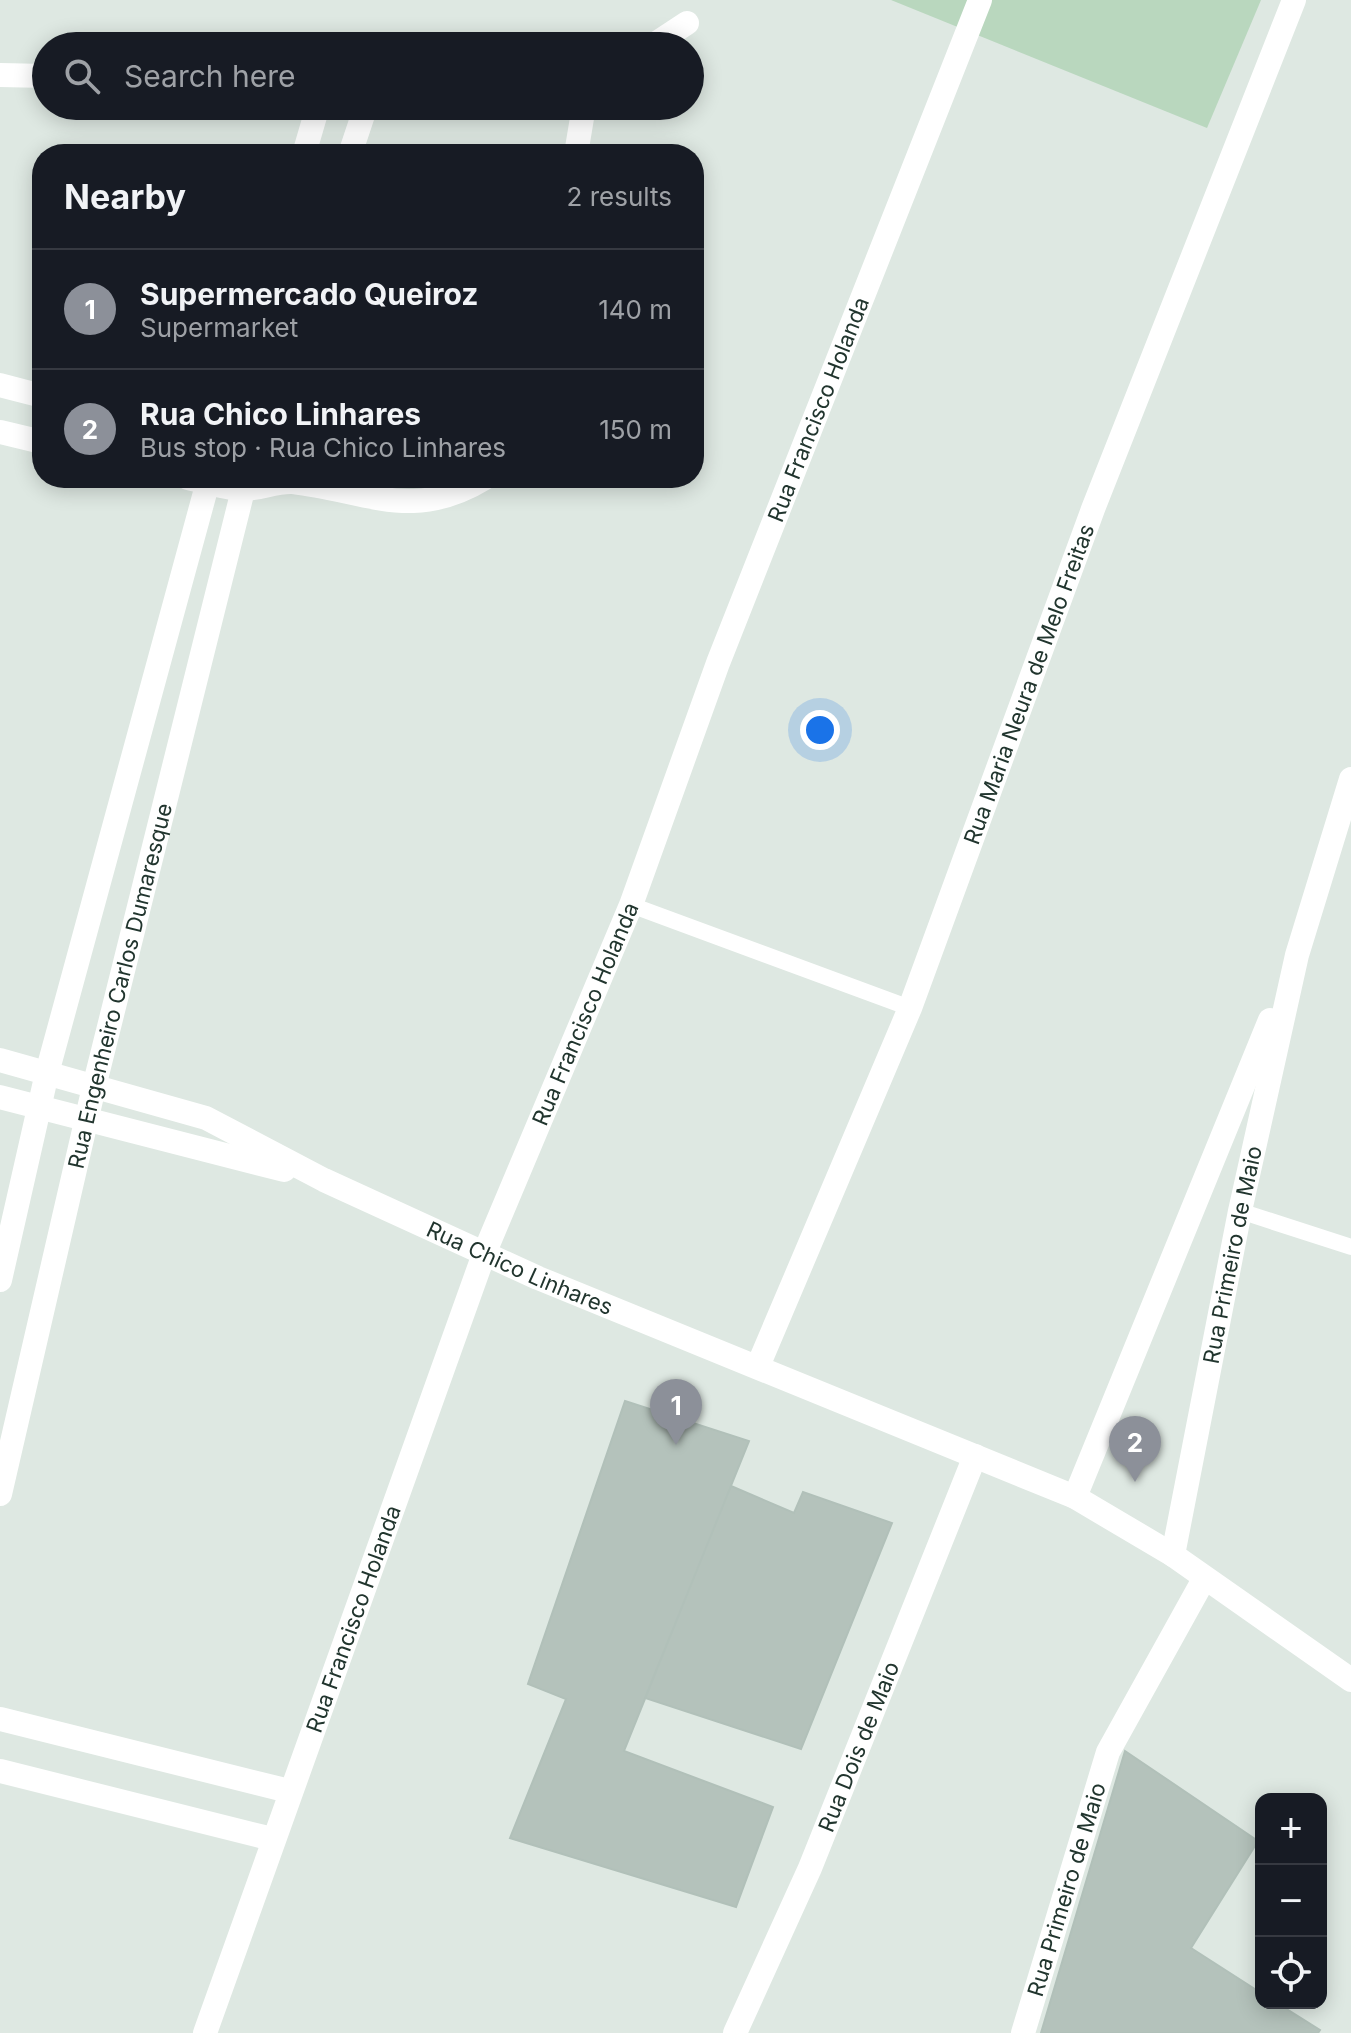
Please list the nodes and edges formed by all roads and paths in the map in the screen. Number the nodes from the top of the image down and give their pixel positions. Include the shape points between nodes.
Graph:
1 (980, 0) edge
2 (1294, 0) edge
3 (687, 23) dead end
4 (673, 32) edge
5 (0, 75) edge
6 (32, 76) edge
7 (314, 120) edge
8 (361, 120) edge
9 (582, 120) edge
10 (307, 144) edge
11 (353, 144) edge
12 (578, 144) edge
13 (0, 385) edge
14 (32, 393) edge
15 (0, 432) edge
16 (32, 440) edge
17 (200, 488) edge
18 (244, 488) edge
19 (328, 488) edge
20 (469, 488) edge
21 (1351, 779) edge
22 (631, 905) junction
23 (1297, 955) junction
24 (910, 1008) junction
25 (0, 1060) edge
26 (47, 1073) junction
27 (94, 1087) junction
28 (0, 1097) edge
29 (41, 1107) junction
30 (87, 1119) junction
31 (324, 1180) junction
32 (1240, 1211) junction
33 (1351, 1247) edge
34 (484, 1254) junction
35 (0, 1280) edge
36 (758, 1366) junction
37 (975, 1456) junction
38 (4, 1459) edge
39 (0, 1494) edge
40 (1075, 1497) junction
41 (1173, 1555) junction
42 (1204, 1579) junction
43 (1351, 1680) edge
44 (0, 1719) edge
45 (0, 1771) edge
46 (289, 1791) junction
47 (272, 1839) junction
48 (205, 2033) edge
49 (735, 2033) edge
50 (1023, 2033) edge

1 - 22 street, Rua Francisco Holanda via 718,663
2 - 24 street, Rua Maria Neura de Melo Freitas via 1093,509
3 - 4 street
5 - 6 street
7 - 10 street
8 - 11 street
9 - 12 street
13 - 14 street
15 - 16 street
17 - 26 street, Rua Engenheiro Carlos Dumaresque
18 - 27 street, Rua Engenheiro Carlos Dumaresque
19 - 20 street via 399,502 436,501
21 - 23 street, Rua Primeiro de Maio
22 - 24 lane
22 - 34 street, Rua Francisco Holanda
23 - 32 street, Rua Primeiro de Maio
23 - 40 street, Rua Primeiro de Maio
24 - 36 street, Rua Maria Neura de Melo Freitas
25 - 26 street, Rua Chico Linhares
26 - 27 street, Rua Chico Linhares
26 - 29 street, Rua Engenheiro Carlos Dumaresque
27 - 30 street, Rua Engenheiro Carlos Dumaresque
27 - 31 street, Rua Chico Linhares via 206,1118
28 - 29 street, Rua Chico Linhares
29 - 30 street, Rua Chico Linhares
29 - 35 street, Rua Engenheiro Carlos Dumaresque
30 - 31 street, Rua Chico Linhares
30 - 38 street, Rua Engenheiro Carlos Dumaresque
31 - 34 street, Rua Chico Linhares
32 - 33 lane
32 - 41 street, Rua Primeiro de Maio
34 - 36 street, Rua Chico Linhares
34 - 46 street, Rua Francisco Holanda
36 - 37 street, Rua Chico Linhares
37 - 40 street, Rua Chico Linhares
37 - 49 street, Rua Dois de Maio via 810,1868
38 - 39 street, Rua Engenheiro Carlos Dumaresque
40 - 41 street, Rua Chico Linhares
41 - 42 street, Rua Chico Linhares
42 - 43 street, Rua Chico Linhares
42 - 50 street, Rua Primeiro de Maio via 1108,1752
44 - 46 street
45 - 47 street
46 - 47 street, Rua Francisco Holanda
47 - 48 street, Rua Francisco Holanda

